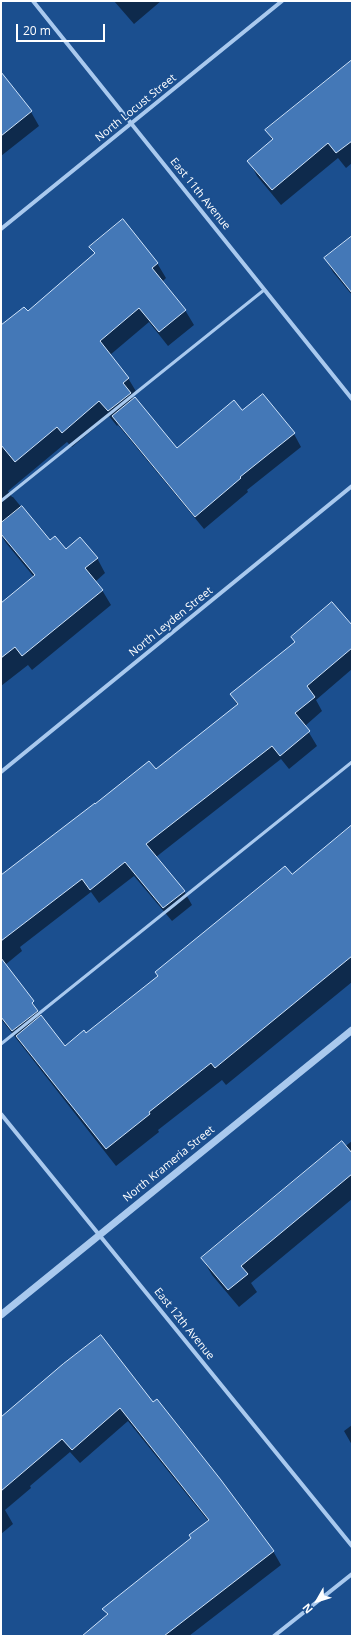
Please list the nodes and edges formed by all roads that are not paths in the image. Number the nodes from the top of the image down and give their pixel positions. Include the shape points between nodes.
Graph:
1 (33, 1) edge
2 (282, 1) edge
3 (131, 123) junction
4 (1, 229) edge
5 (264, 290) junction
6 (352, 399) edge
7 (352, 486) edge
8 (1, 501) edge
9 (352, 762) edge
10 (1, 772) edge
11 (352, 1030) edge
12 (1, 1044) edge
13 (1, 1114) edge
14 (99, 1235) junction
15 (1, 1315) edge
16 (352, 1546) edge
17 (352, 1574) edge
18 (274, 1636) edge

1 - 3 street, East 11th Avenue
2 - 3 street, North Locust Street
3 - 4 street, North Locust Street
3 - 5 street, East 11th Avenue
5 - 6 street, East 11th Avenue
5 - 8 lane
7 - 10 street, North Leyden Street
9 - 12 lane
11 - 14 street, North Krameria Street
13 - 14 street, East 12th Avenue
14 - 15 street, North Krameria Street
14 - 16 street, East 12th Avenue
17 - 18 street

